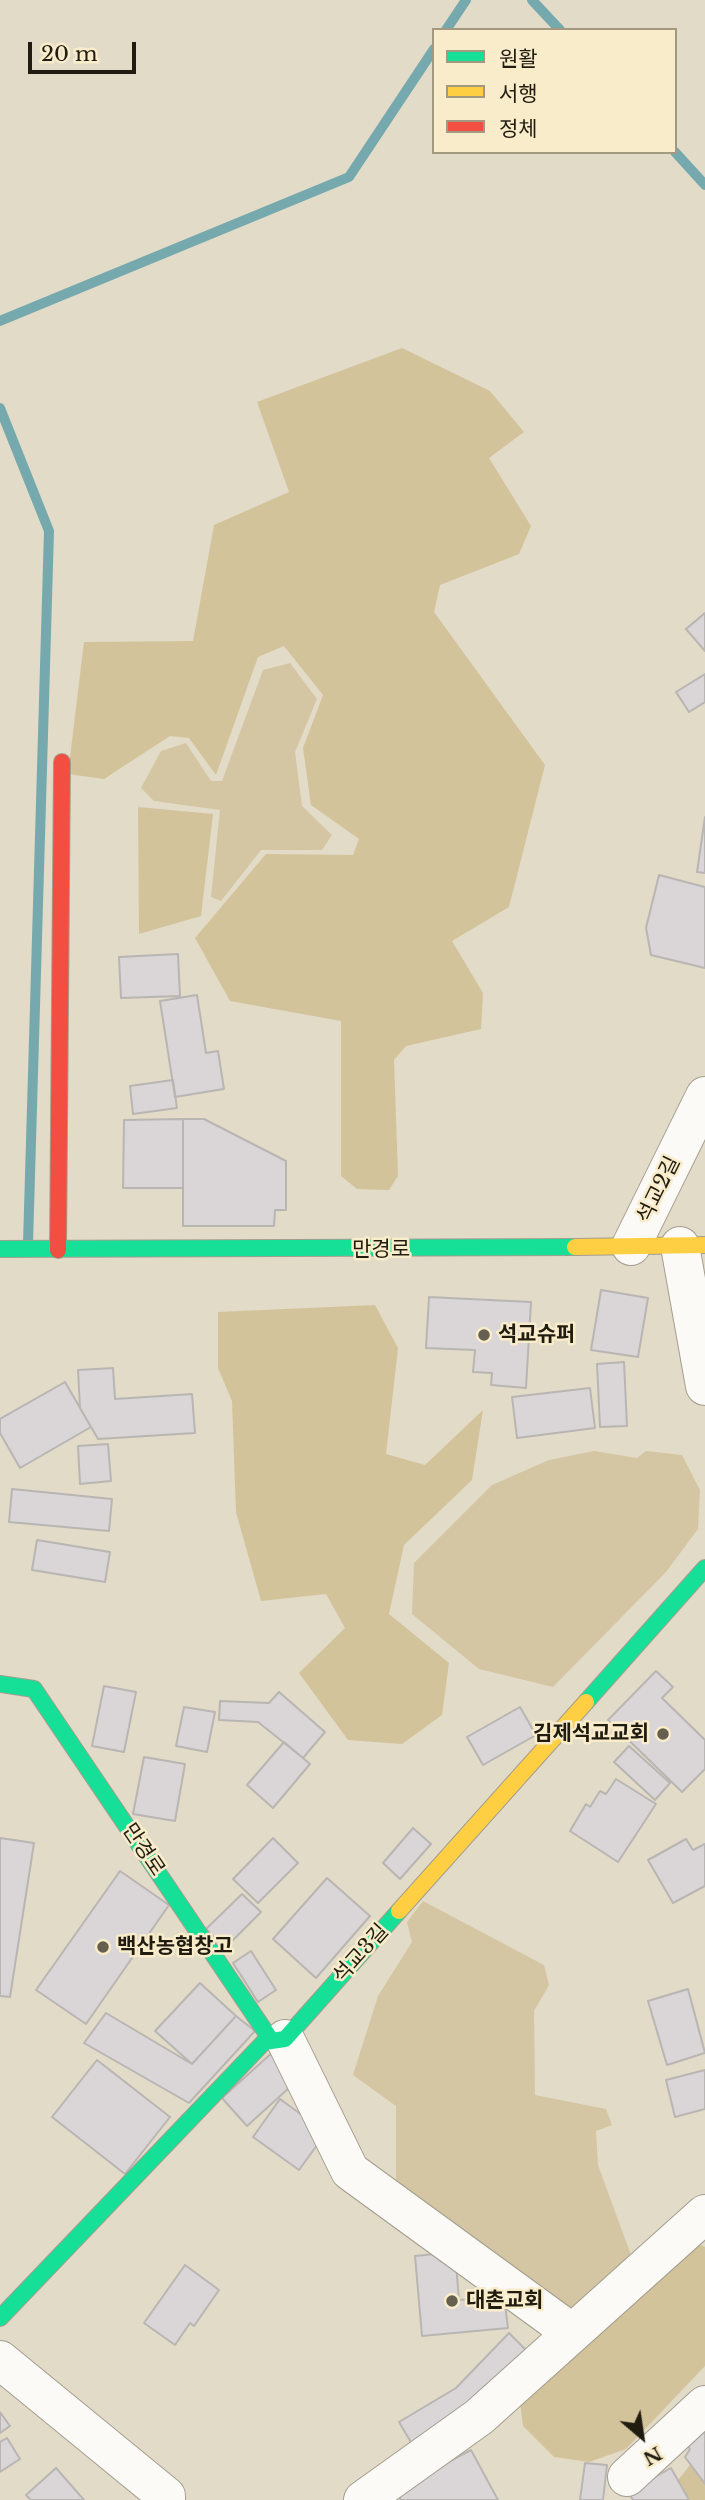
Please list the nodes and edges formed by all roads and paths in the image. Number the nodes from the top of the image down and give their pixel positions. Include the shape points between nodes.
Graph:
1 (62, 761) dead end
2 (705, 1096) edge
3 (692, 1245) edge
4 (631, 1246) junction
5 (0, 1249) edge
6 (58, 1250) junction
7 (705, 1386) edge
8 (705, 1568) edge
9 (0, 1684) edge
10 (278, 2040) junction
11 (705, 2214) edge
12 (0, 2318) edge
13 (571, 2332) junction
14 (0, 2360) edge
15 (705, 2405) edge
16 (627, 2477) dead end
17 (166, 2500) edge
18 (363, 2500) edge

1 - 6 street
2 - 4 street, 석교2길
3 - 4 street, 만경로
3 - 7 street
4 - 6 street, 만경로
5 - 6 street, 만경로
8 - 10 street, 석교3길
9 - 10 street, 만경로 via 34,1689
10 - 12 street, 석교3길 via 264,2042
10 - 13 street via 350,2171
11 - 13 street
13 - 18 street via 479,2417
14 - 17 street
15 - 16 street

